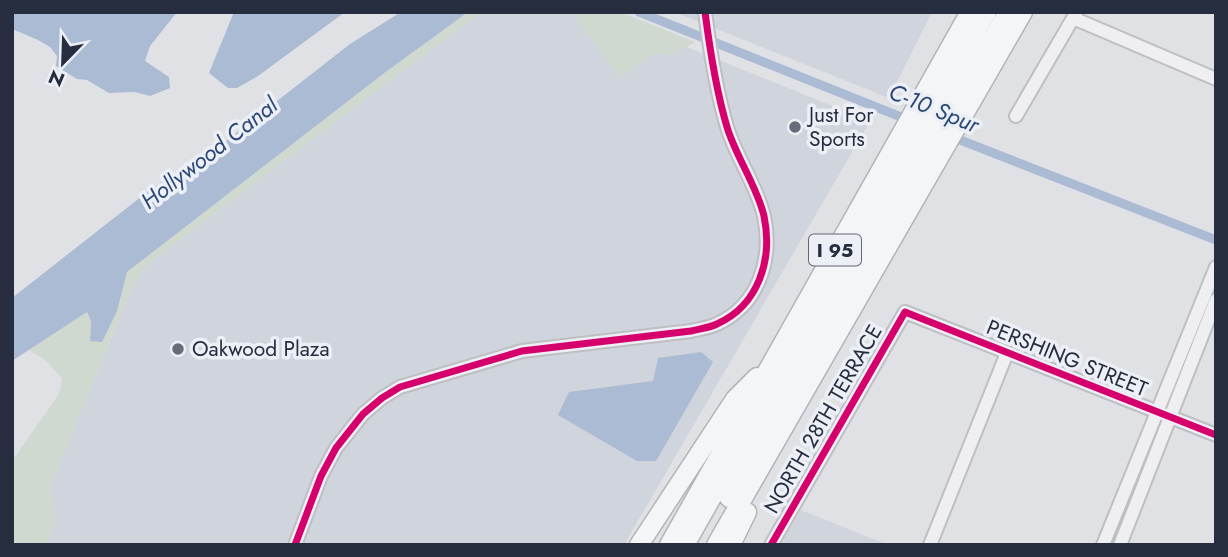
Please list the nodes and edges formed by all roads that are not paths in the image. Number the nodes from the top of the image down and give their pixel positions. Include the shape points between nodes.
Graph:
1 (705, 12) edge
2 (971, 12) edge
3 (987, 12) edge
4 (1008, 12) edge
5 (1023, 12) edge
6 (1074, 15) edge
7 (1216, 79) edge
8 (941, 110) junction
9 (1016, 116) dead end
10 (920, 146) junction
11 (1216, 267) edge
12 (1216, 300) edge
13 (905, 312) joint
14 (1007, 353) junction
15 (772, 362) junction
16 (1155, 412) junction
17 (1171, 418) junction
18 (1216, 435) edge
19 (766, 460) junction
20 (296, 545) edge
21 (639, 545) edge
22 (669, 545) edge
23 (685, 545) edge
24 (703, 545) edge
25 (716, 545) edge
26 (731, 545) edge
27 (771, 545) edge
28 (930, 545) edge
29 (1103, 545) edge
30 (1120, 545) edge

1 - 20 street via 728,131 763,215 763,274 741,309 716,324 691,331 522,351 400,387 363,414 335,448
2 - 8 highway, I 95
3 - 8 highway
4 - 8 highway
5 - 8 highway, I 95
6 - 7 street
6 - 9 street
8 - 10 highway, I 95
8 - 10 highway, I 95
10 - 15 highway, I 95
10 - 19 highway, I 95
10 - 23 highway
10 - 24 highway
11 - 16 street
12 - 17 street
13 - 14 street, PERSHING STREET
13 - 27 street, NORTH 28TH TERRACE
14 - 16 street, PERSHING STREET
14 - 28 street
15 - 21 highway via 735,400
15 - 22 highway, I 95
16 - 17 street, PERSHING STREET
16 - 29 street
17 - 18 street, PERSHING STREET
17 - 30 street
19 - 25 highway, I 95
19 - 26 highway

